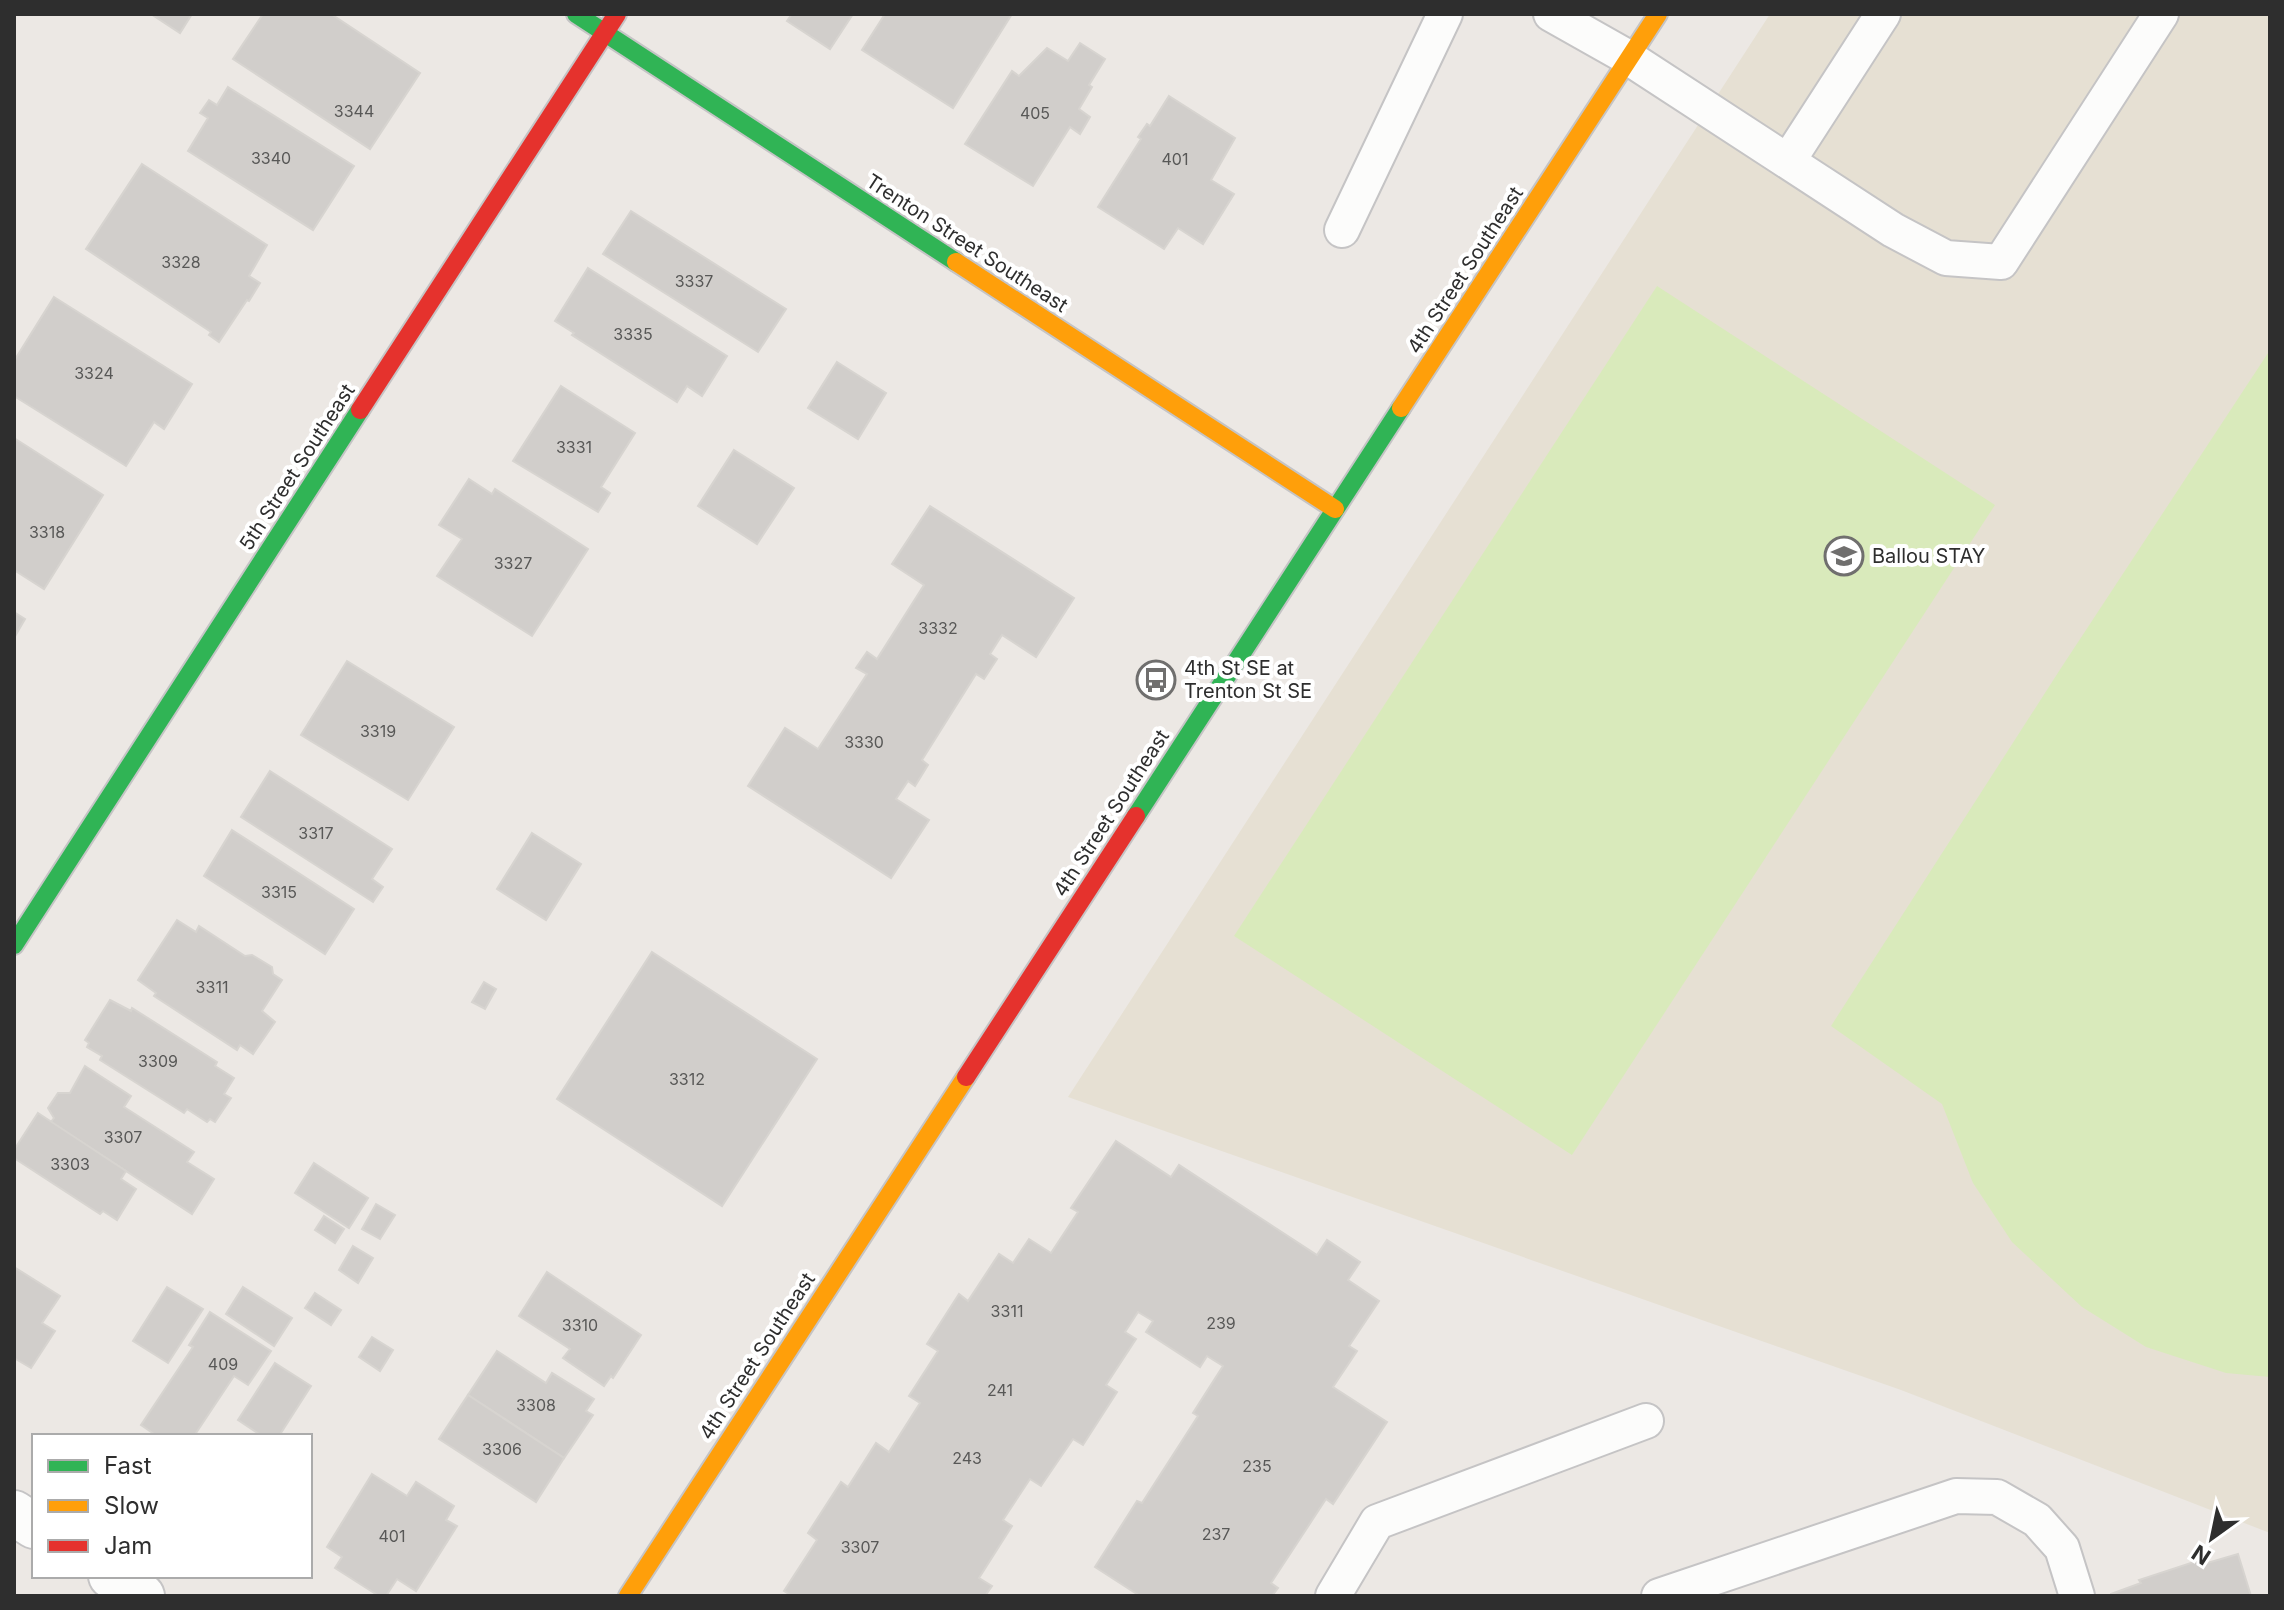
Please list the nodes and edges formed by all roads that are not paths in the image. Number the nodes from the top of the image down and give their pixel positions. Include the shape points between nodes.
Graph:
1 (576, 14) edge
2 (617, 14) edge
3 (1445, 14) edge
4 (1551, 14) edge
5 (1658, 14) edge
6 (1883, 14) edge
7 (2161, 14) edge
8 (605, 33) junction
9 (1629, 58) junction
10 (1788, 161) junction
11 (1342, 230) dead end
12 (1335, 509) junction
13 (14, 945) edge
14 (1646, 1421) dead end
15 (14, 1513) edge
16 (32, 1525) edge
17 (114, 1578) edge
18 (142, 1596) edge
19 (628, 1596) edge
20 (1333, 1596) edge
21 (1659, 1596) edge
22 (2077, 1596) edge

1 - 8 street, Trenton Street Southeast
2 - 8 street, 5th Street Southeast
3 - 11 lane
4 - 9 lane
5 - 9 street, 4th Street Southeast
6 - 10 lane
7 - 10 lane via 2001,262 1946,258
8 - 12 street, Trenton Street Southeast
8 - 13 street, 5th Street Southeast
9 - 10 lane
9 - 12 street, 4th Street Southeast
12 - 19 street, 4th Street Southeast
14 - 20 lane via 1377,1522
15 - 16 street
17 - 18 street
21 - 22 lane via 1956,1496 1997,1497 2037,1520 2062,1548

